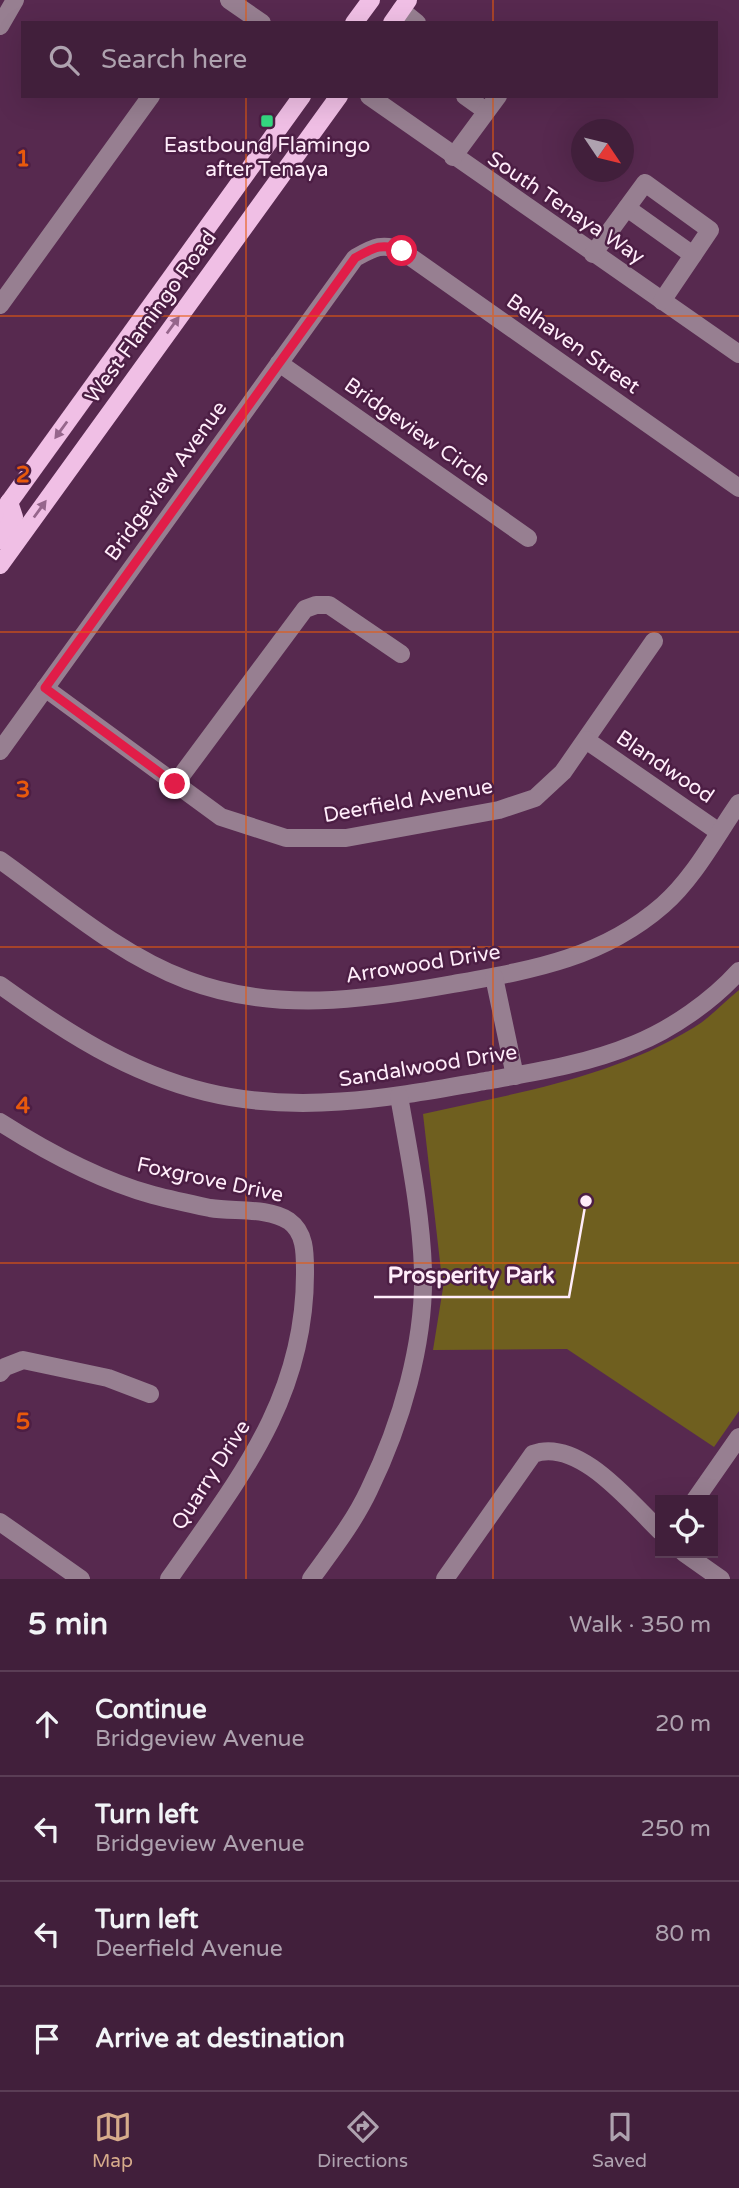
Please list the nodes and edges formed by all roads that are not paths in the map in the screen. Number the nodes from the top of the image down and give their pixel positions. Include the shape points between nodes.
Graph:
1 (15, 0) edge
2 (229, 0) edge
3 (371, 0) edge
4 (259, 21) edge
5 (355, 21) edge
6 (0, 26) edge
7 (150, 98) edge
8 (301, 98) edge
9 (338, 98) edge
10 (372, 98) edge
11 (468, 98) edge
12 (496, 98) edge
13 (486, 111) junction
14 (453, 157) junction
15 (627, 208) junction
16 (377, 245) joint
17 (593, 254) junction
18 (693, 255) junction
19 (662, 301) junction
20 (1, 302) edge
21 (739, 354) edge
22 (279, 363) junction
23 (739, 488) edge
24 (3, 504) edge
25 (528, 538) dead end
26 (0, 540) edge
27 (0, 565) edge
28 (654, 641) dead end
29 (401, 654) dead end
30 (45, 688) junction
31 (586, 740) junction
32 (0, 751) edge
33 (175, 784) junction
34 (739, 803) edge
35 (719, 832) junction
36 (0, 860) edge
37 (739, 971) edge
38 (494, 977) junction
39 (0, 985) edge
40 (515, 1076) junction
41 (399, 1096) junction
42 (0, 1122) edge
43 (297, 1228) joint
44 (0, 1373) edge
45 (150, 1394) dead end
46 (739, 1437) edge
47 (698, 1495) edge
48 (0, 1522) edge
49 (655, 1526) edge
50 (691, 1558) edge
51 (81, 1579) edge
52 (169, 1579) edge
53 (312, 1579) edge
54 (445, 1579) edge
55 (721, 1579) edge

1 - 6 street
2 - 4 street
3 - 5 main road
7 - 20 street
8 -> 24 main road, West Flamingo Road
27 -> 9 main road, West Flamingo Road
10 - 14 street, South Tenaya Way
11 - 13 street
12 - 13 street
13 - 14 street
14 - 17 street, South Tenaya Way
15 - 17 street
15 - 18 street
15 - 18 street via 645,183 710,230
16 - 22 street, Bridgeview Avenue via 355,258
16 - 23 street, Belhaven Street via 402,251
17 - 19 street, South Tenaya Way
18 - 19 street
19 - 21 street, South Tenaya Way
22 - 25 street, Bridgeview Circle
22 - 30 street, Bridgeview Avenue
24 - 26 main road via 14,517
28 - 31 street, Deerfield Avenue
29 - 33 street via 329,606 305,609
30 - 32 street, Bridgeview Avenue
30 - 33 street, Deerfield Avenue
31 - 33 street, Deerfield Avenue via 564,772 535,798 499,810 346,838 286,838 243,827
31 - 35 street, Blandwood
34 - 35 street, Arrowood Drive
35 - 38 street, Arrowood Drive via 663,905 618,937 551,966
36 - 38 street, Arrowood Drive via 135,956 216,989 319,1002 369,999
37 - 40 street, Sandalwood Drive via 685,1016 636,1044 578,1063
38 - 40 street
39 - 41 street, Sandalwood Drive via 91,1048 148,1074 207,1092 271,1102 334,1104
40 - 41 street, Sandalwood Drive
41 - 53 street via 418,1200 423,1272 416,1343 407,1391 369,1490
42 - 43 street, Foxgrove Drive via 40,1148 123,1185 211,1208 274,1215
43 - 52 street, Quarry Drive via 305,1249 305,1292 296,1356 280,1400 254,1457
44 - 45 street via 23,1360 108,1378
46 - 47 street
48 - 51 street
49 - 54 street via 572,1454 547,1449 533,1454
50 - 55 street

